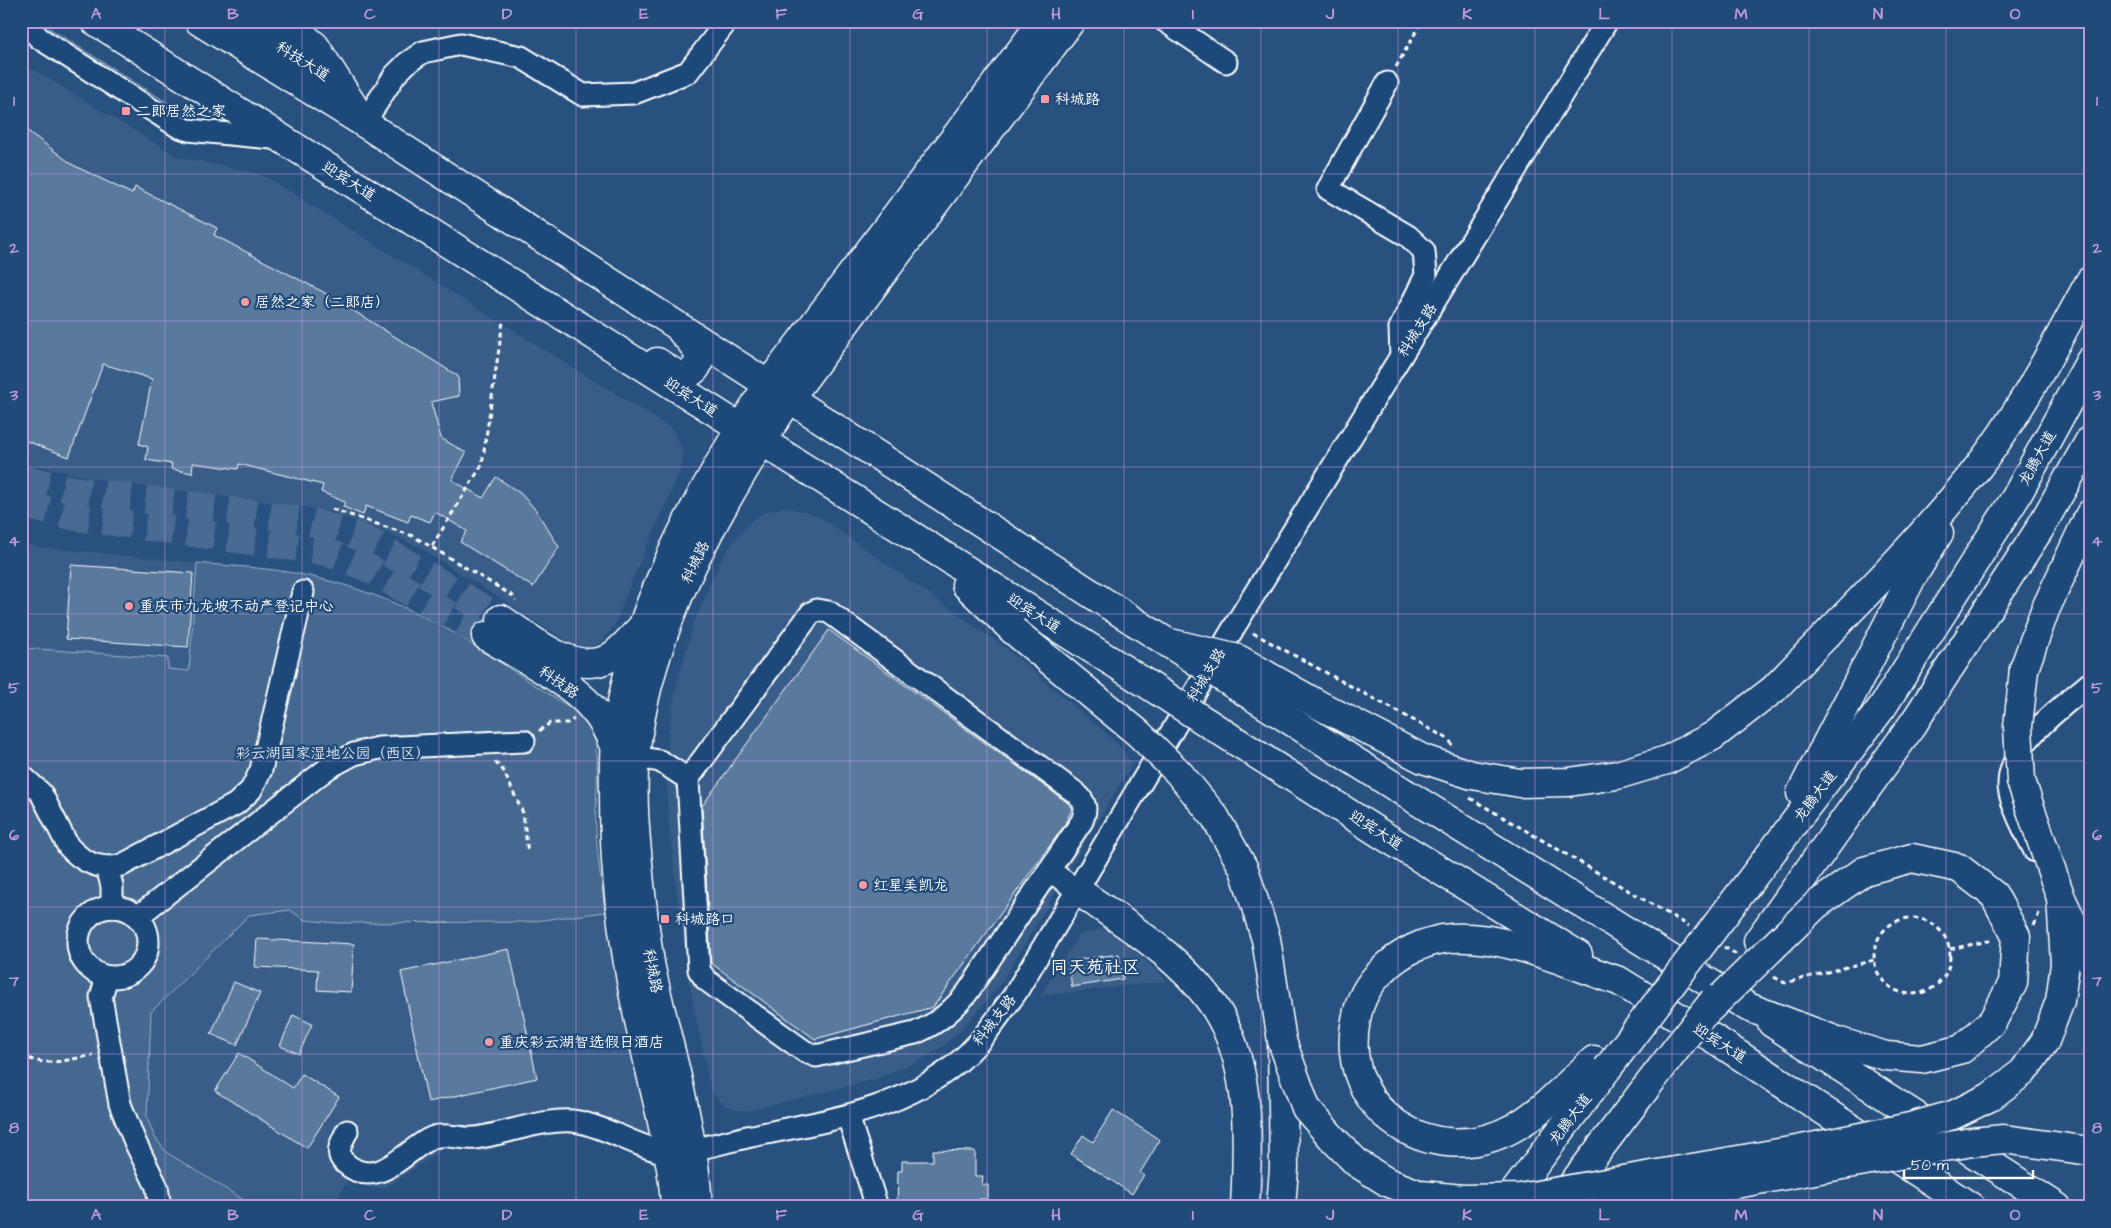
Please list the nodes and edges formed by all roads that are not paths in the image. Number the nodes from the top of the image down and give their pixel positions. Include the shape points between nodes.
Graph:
1 (24, 21) edge
2 (95, 21) edge
3 (199, 21) edge
4 (240, 21) edge
5 (281, 21) edge
6 (728, 21) edge
7 (1044, 21) edge
8 (1072, 21) edge
9 (1165, 21) edge
10 (1607, 21) edge
11 (1226, 62) dead end
12 (1387, 83) road end
13 (342, 86) junction
14 (364, 123) junction
15 (283, 140) junction
16 (2090, 281) edge
17 (528, 294) junction
18 (679, 328) junction
19 (1401, 356) junction
20 (2090, 361) edge
21 (779, 392) junction
22 (751, 435) junction
23 (2090, 440) edge
24 (1980, 465) junction
25 (2090, 514) edge
26 (926, 545) junction
27 (303, 592) dead end
28 (644, 624) junction
29 (1166, 642) junction
30 (2090, 684) edge
31 (524, 741) road end
32 (625, 751) junction
33 (21, 775) edge
34 (688, 779) junction
35 (1766, 860) junction
36 (107, 867) junction
37 (1049, 870) junction
38 (2056, 890) junction
39 (1078, 891) junction
40 (112, 907) junction
41 (137, 917) junction
42 (2090, 960) edge
43 (107, 977) junction
44 (1620, 981) junction
45 (1748, 1007) junction
46 (1704, 1014) junction
47 (1282, 1041) junction
48 (1600, 1064) junction
49 (848, 1116) junction
50 (346, 1131) dead end
51 (681, 1151) junction
52 (2090, 1151) edge
53 (2055, 1206) edge
54 (160, 1207) edge
55 (675, 1207) edge
56 (698, 1207) edge
57 (877, 1207) edge
58 (1245, 1207) edge
59 (1281, 1207) edge
60 (1503, 1207) edge
61 (1555, 1207) edge
62 (1606, 1207) edge
63 (1971, 1207) edge

1 - 15 street via 39,38 177,126 188,130
2 - 15 main road, 迎宾大道
3 - 14 main road
4 - 13 main road, 科技大道
5 - 13 main road, 科技大道 via 315,46
6 - 14 street via 688,72 634,94 583,95 521,57 461,44 423,52 395,75
7 - 21 main road, 科城路
8 - 21 main road, 科城路
9 - 11 street
10 - 19 street, 科城支路
12 - 19 street via 1328,189 1408,236 1424,251 1426,274 1400,328
13 - 14 main road, 科技大道
14 - 18 main road
15 - 17 main road, 迎宾大道
16 - 24 main road via 2027,397
17 - 18 main road via 574,311 675,373 684,375 694,370 699,356
17 - 22 main road, 迎宾大道
18 - 21 main road
19 - 39 street, 科城支路 via 1236,624
20 - 35 main road, 龙腾大道 via 2016,497 1883,706
21 - 22 main road, 科城路
21 - 29 main road, bridge
22 - 26 main road, 迎宾大道
22 - 28 main road, 科城路 via 695,506
22 - 32 main road, 科城路 via 673,609
23 - 46 main road, bridge via 2039,530 1916,721
24 - 29 main road, bridge via 1927,530 1774,689 1713,736 1667,760 1617,774 1569,782 1520,782 1472,775 1423,759 1238,658
24 - 35 main road via 1911,579
25 - 38 main road, bridge via 2045,610 2024,669 2018,726 2021,781
26 - 44 main road, 迎宾大道, bridge via 1381,834
26 - 47 main road, bridge via 1014,631 1138,733 1178,772 1215,817 1244,868 1266,939
27 - 36 street via 261,770 251,790 236,804 122,865
28 - 32 main road, 科城路 via 624,691
28 - 32 main road, 科技路 via 611,657 585,664 555,654 501,620 553,676 585,701
29 - 45 main road, bridge
30 - 38 street via 2037,728 2014,761 2009,787 2021,824
31 - 41 street via 379,748 354,754 328,768
32 - 34 street via 660,761
32 - 51 main road, 科城路 via 644,921
33 - 36 street via 41,792 68,846 87,862
34 - 37 street via 811,613 823,610 1082,798 1085,805 1082,821
34 - 37 street via 699,970 706,980 810,1054 822,1055 916,1033 949,1013 967,993
35 - 48 main road, 龙腾大道, bridge via 1674,980
36 - 40 street via 112,886
37 - 39 street
38 - 42 main road, bridge
38 - 47 main road, bridge via 2065,964 2060,1001 2045,1041 2023,1072 1990,1097 1953,1115 1802,1149 1520,1198 1463,1199 1421,1195 1387,1182 1357,1163 1334,1140 1306,1108
39 - 49 street, 科城支路 via 1015,994 977,1044 949,1068 904,1096
39 - 58 main road via 1162,951 1220,1015 1231,1038 1244,1096 1247,1140
40 - 41 street via 124,909
40 - 43 street via 90,915 78,935 81,957 87,967
41 - 43 street via 147,934 145,957 129,973
43 - 54 street via 101,997 120,1104 134,1142 157,1187
44 - 48 main road via 1490,940 1451,938 1421,945 1394,958 1374,978 1358,1006 1352,1036 1363,1085 1377,1107 1400,1127 1425,1139 1453,1144 1479,1141 1512,1129
44 - 63 main road, 迎宾大道
45 - 46 main road, bridge via 1886,1056 1922,1059 1962,1049 1992,1022 2013,983 2016,936 1994,895 1959,868 1912,858 1864,871 1816,905
45 - 53 main road
46 - 61 main road, bridge
47 - 59 main road via 1284,1168
48 - 60 main road, 龙腾大道
49 - 51 street, 科城支路
49 - 57 street
50 - 51 street via 340,1144 341,1159 355,1169 372,1173 388,1168 435,1136 473,1138 561,1121 580,1122
51 - 55 main road, 科城路
51 - 56 main road, 科城路
52 - 62 main road, bridge via 2004,1140 1972,1142

